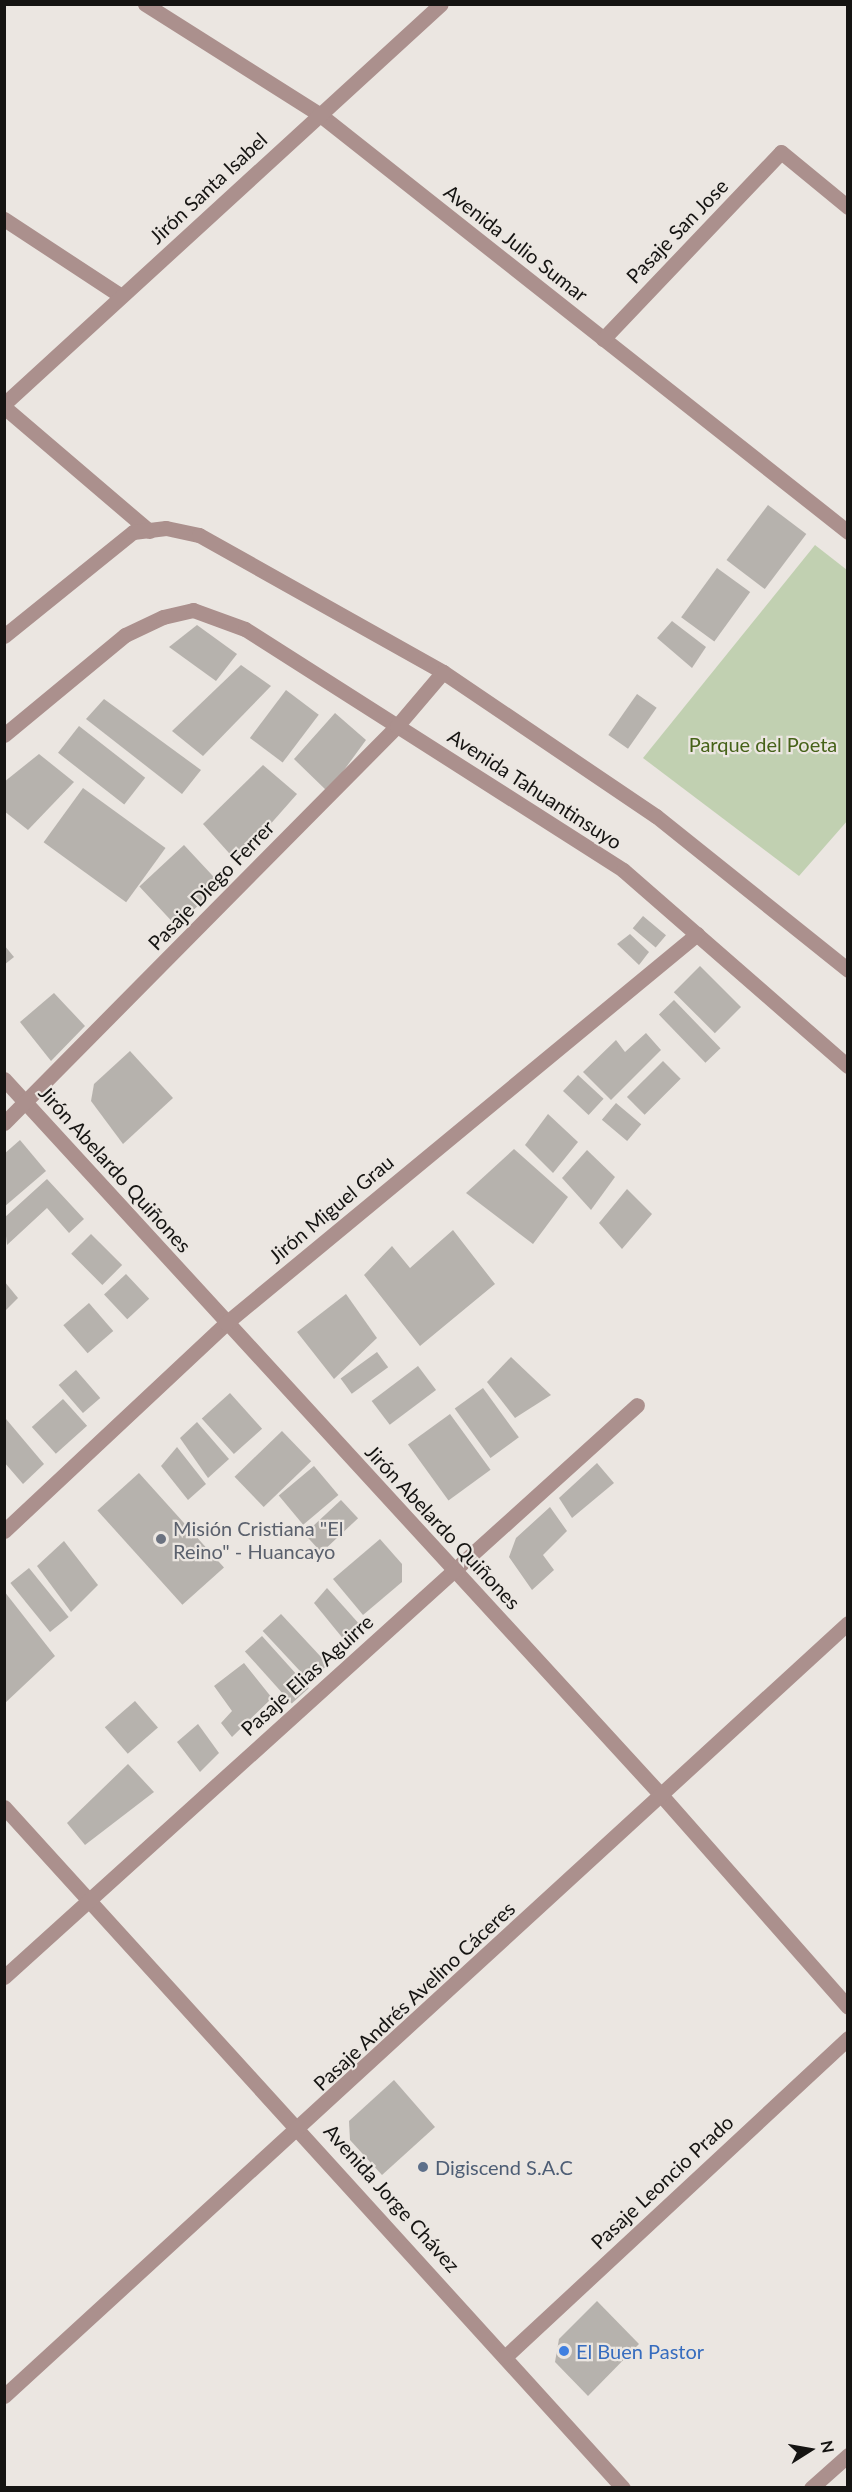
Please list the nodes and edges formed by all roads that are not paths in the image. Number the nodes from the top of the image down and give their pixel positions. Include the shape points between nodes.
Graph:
1 (145, 4) edge
2 (441, 4) edge
3 (319, 114) junction
4 (848, 207) edge
5 (4, 219) edge
6 (121, 296) junction
7 (603, 339) junction
8 (4, 406) edge
9 (149, 531) junction
10 (848, 532) edge
11 (4, 636) edge
12 (443, 672) junction
13 (397, 726) junction
14 (4, 735) edge
15 (697, 934) junction
16 (848, 970) edge
17 (848, 1066) edge
18 (4, 1079) edge
19 (26, 1103) junction
20 (4, 1122) edge
21 (226, 1323) junction
22 (638, 1405) dead end
23 (4, 1531) edge
24 (455, 1570) junction
25 (848, 1623) edge
26 (662, 1796) junction
27 (4, 1807) edge
28 (90, 1900) junction
29 (4, 1977) edge
30 (848, 2007) edge
31 (848, 2038) edge
32 (301, 2129) junction
33 (506, 2356) junction
34 (4, 2396) edge
35 (848, 2455) edge
36 (623, 2487) edge
37 (811, 2487) edge

1 - 3 street, Avenida Julio Sumar
2 - 3 street, Jirón Santa Isabel
3 - 6 street, Jirón Santa Isabel
3 - 7 street, Avenida Julio Sumar
4 - 7 street, Pasaje San Jose via 781,152
5 - 6 street
6 - 8 street, Jirón Santa Isabel
7 - 10 street, Avenida Julio Sumar
8 - 9 street
9 - 11 street via 133,532
9 - 12 street via 199,535
12 - 13 street, Pasaje Diego Ferrer
12 - 16 street via 656,816
13 - 14 street, Avenida Tahuantinsuyo via 245,629 193,610 163,617 125,635
13 - 15 street, Avenida Tahuantinsuyo via 623,870
13 - 19 street, Pasaje Diego Ferrer
15 - 17 street, Avenida Tahuantinsuyo
15 - 21 street, Jirón Miguel Grau
18 - 19 street, Jirón Abelardo Quiñones
19 - 20 street, Pasaje Diego Ferrer
19 - 21 street, Jirón Abelardo Quiñones
21 - 23 street, Jirón Miguel Grau
21 - 24 street, Jirón Abelardo Quiñones
22 - 24 street, Pasaje Elias Aguirre
24 - 26 street, Jirón Abelardo Quiñones
24 - 28 street, Pasaje Elias Aguirre
25 - 26 street, Pasaje Andrés Avelino Cáceres
26 - 30 street, Jirón Abelardo Quiñones
26 - 32 street, Pasaje Andrés Avelino Cáceres
27 - 28 street, Avenida Jorge Chávez
28 - 29 street, Pasaje Elias Aguirre
28 - 32 street, Avenida Jorge Chávez
31 - 33 street, Pasaje Leoncio Prado
32 - 33 street, Avenida Jorge Chávez
32 - 34 street, Pasaje Andrés Avelino Cáceres
33 - 36 street, Avenida Jorge Chávez
35 - 37 street

